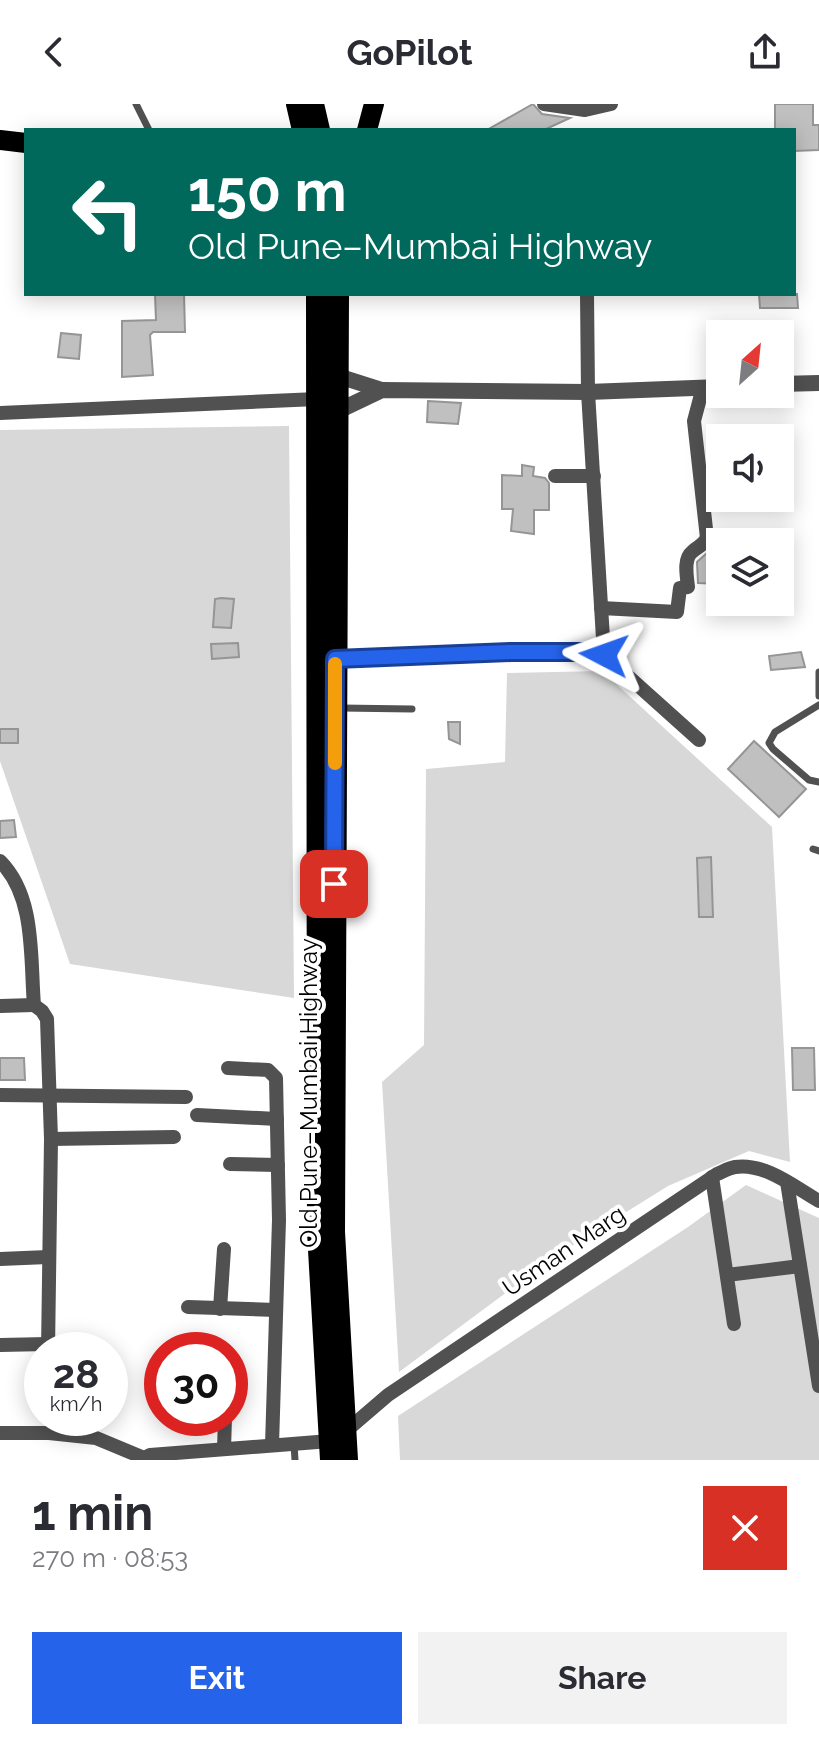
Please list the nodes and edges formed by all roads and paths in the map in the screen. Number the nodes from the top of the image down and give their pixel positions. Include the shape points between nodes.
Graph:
1 (136, 104) edge
2 (374, 104) edge
3 (544, 104) edge
4 (611, 104) edge
5 (148, 128) edge
6 (368, 128) edge
7 (0, 140) edge
8 (24, 143) edge
9 (317, 296) edge
10 (338, 296) edge
11 (587, 296) edge
12 (338, 376) junction
13 (819, 383) edge
14 (794, 384) edge
15 (706, 387) edge
16 (382, 390) junction
17 (588, 392) junction
18 (706, 398) edge
19 (317, 399) junction
20 (338, 411) junction
21 (0, 413) edge
22 (555, 476) dead end
23 (594, 476) junction
24 (601, 608) junction
25 (604, 655) junction
26 (335, 659) junction
27 (819, 672) edge
28 (819, 696) edge
29 (819, 705) edge
30 (335, 708) junction
31 (412, 709) dead end
32 (699, 740) dead end
33 (819, 782) edge
34 (0, 861) edge
35 (34, 1005) junction
36 (0, 1006) edge
37 (228, 1068) dead end
38 (0, 1095) edge
39 (49, 1097) junction
40 (186, 1097) dead end
41 (197, 1115) dead end
42 (277, 1119) junction
43 (174, 1137) dead end
44 (51, 1139) junction
45 (230, 1164) dead end
46 (278, 1165) junction
47 (712, 1177) junction
48 (787, 1182) junction
49 (819, 1201) edge
50 (224, 1249) dead end
51 (48, 1257) junction
52 (0, 1259) edge
53 (800, 1266) junction
54 (727, 1275) junction
55 (188, 1307) dead end
56 (220, 1309) junction
57 (276, 1310) junction
58 (734, 1324) dead end
59 (48, 1332) edge
60 (0, 1345) edge
61 (24, 1346) edge
62 (819, 1386) edge
63 (24, 1429) edge
64 (0, 1433) edge
65 (89, 1436) edge
66 (224, 1436) edge
67 (294, 1444) junction
68 (336, 1444) edge
69 (272, 1445) junction
70 (224, 1449) junction
71 (142, 1459) edge
72 (295, 1460) edge
73 (347, 1460) edge

1 - 5 lane
2 - 6 main road
3 - 4 street via 585,110
7 - 8 main road
9 - 19 highway, Old Pune–Mumbai Highway
10 - 12 highway, Old Pune–Mumbai Highway
11 - 17 street
12 - 16 street
12 - 20 highway, Old Pune–Mumbai Highway
13 - 14 street
15 - 17 street
16 - 17 street
16 - 20 street
17 - 23 street
18 - 24 street via 694,421 707,538 688,556 688,587 680,588 677,612
19 - 21 street
19 - 68 highway, Old Pune–Mumbai Highway via 318,1232
20 - 26 highway, Old Pune–Mumbai Highway
22 - 23 street
23 - 24 street
24 - 25 street
25 - 26 street via 511,652
25 - 32 street
26 - 30 highway, Old Pune–Mumbai Highway
27 - 28 lane
29 - 33 lane via 775,732 769,743 809,780
30 - 31 lane
30 - 68 highway, Old Pune–Mumbai Highway
34 - 35 street via 12,873 27,915
35 - 36 street
35 - 39 street via 47,1019
37 - 42 street via 268,1070 274,1075
38 - 39 street
39 - 40 street
39 - 44 street
41 - 42 street
42 - 46 street
43 - 44 street
44 - 51 street
45 - 46 street
46 - 57 street
47 - 48 street, Usman Marg via 735,1167 754,1168
47 - 54 street
47 - 68 street, Usman Marg via 388,1395
48 - 49 street, Usman Marg
48 - 53 street
50 - 56 street
51 - 52 street
51 - 59 street
53 - 54 street
53 - 62 street
54 - 58 street
55 - 56 street
56 - 57 street
57 - 69 street
60 - 61 street
63 - 64 street
65 - 71 street
66 - 70 street
67 - 68 street
67 - 69 street
67 - 72 lane
68 - 73 highway, Old Pune–Mumbai Highway
69 - 70 street
70 - 71 street

